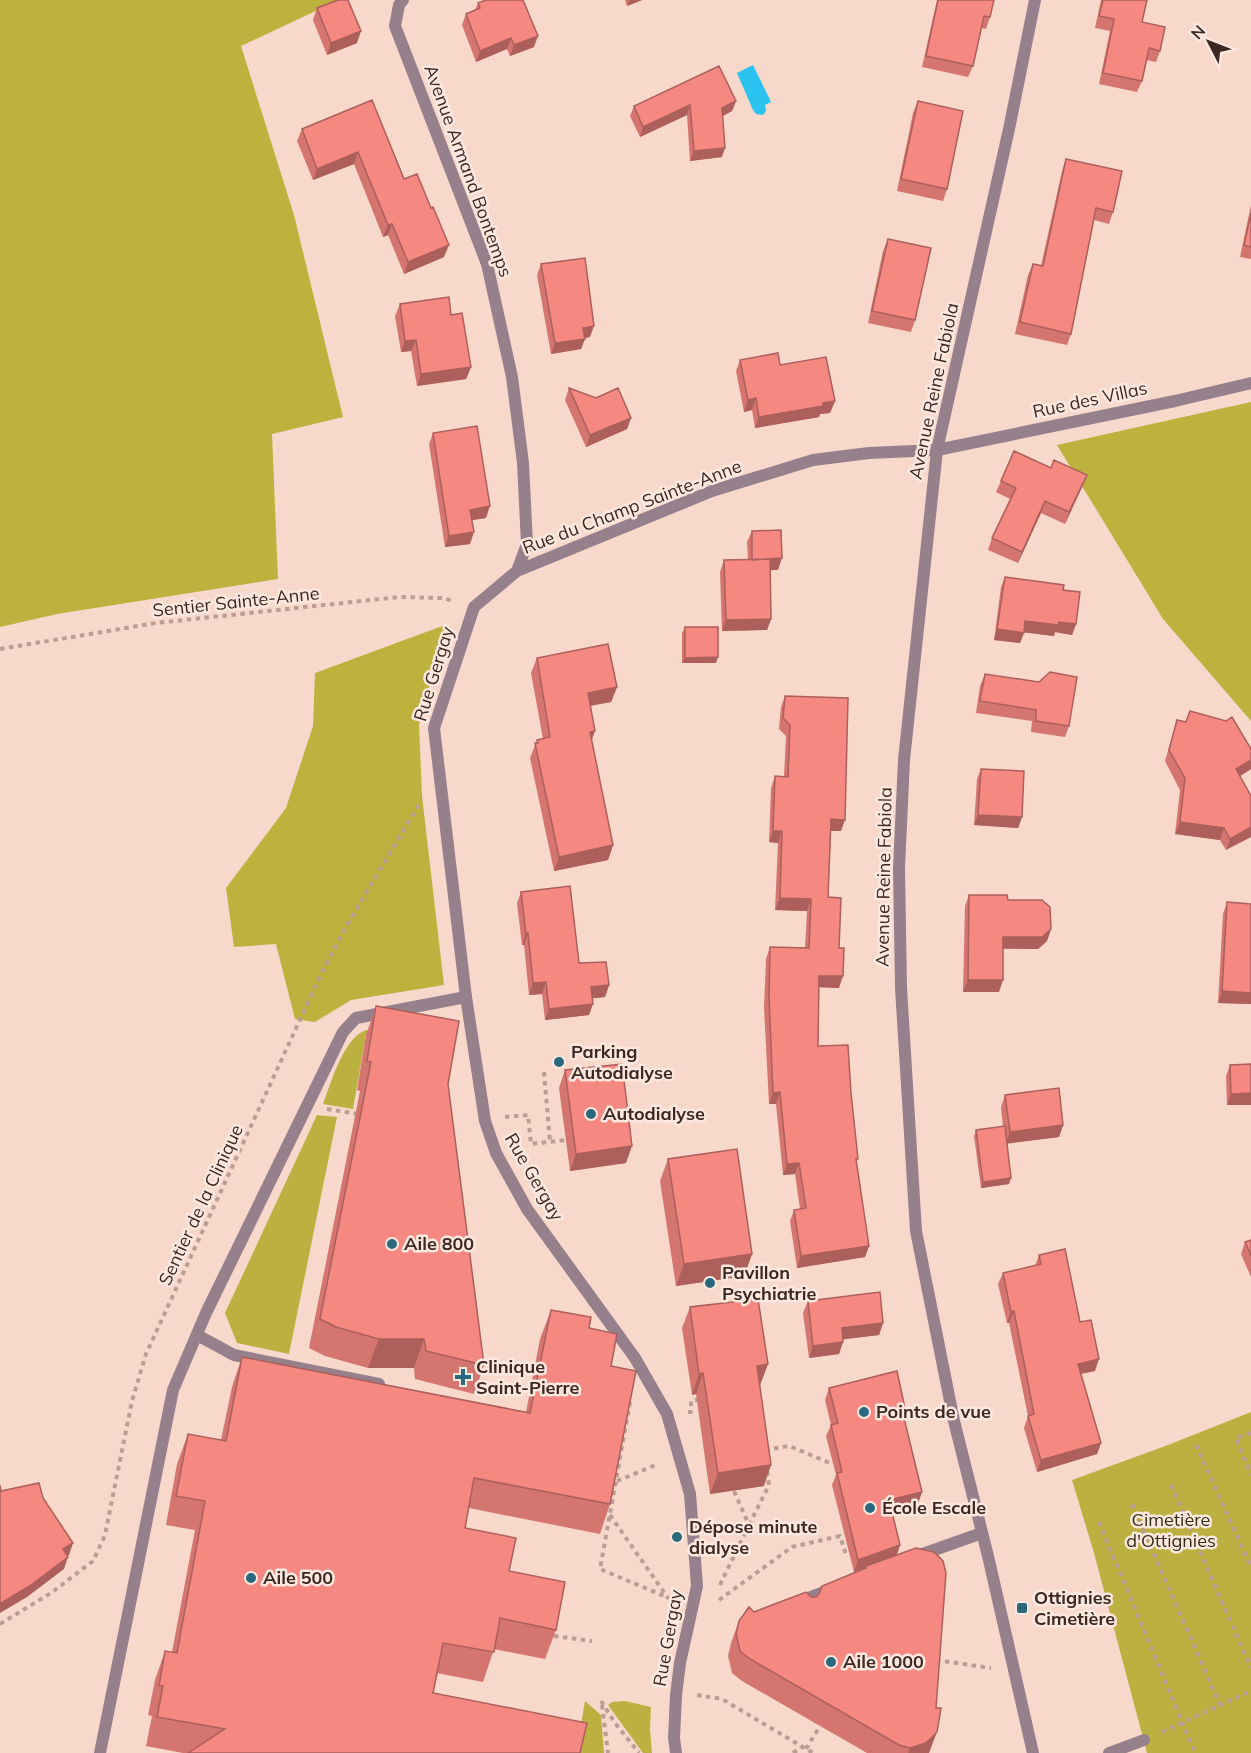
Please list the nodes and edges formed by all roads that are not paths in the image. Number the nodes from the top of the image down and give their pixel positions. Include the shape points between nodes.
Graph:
1 (403, 0) edge
2 (1035, 0) edge
3 (1251, 383) edge
4 (937, 450) junction
5 (517, 571) junction
6 (466, 997) junction
7 (197, 1335) junction
8 (379, 1384) edge
9 (982, 1533) junction
10 (908, 1560) edge
11 (842, 1585) edge
12 (805, 1611) edge
13 (1144, 1740) road end
14 (100, 1753) edge
15 (676, 1753) edge
16 (1033, 1753) edge
17 (1109, 1753) edge

1 - 5 street, Avenue Armand Bontemps via 395,26 487,264 512,377 523,463 527,544
2 - 4 street, Avenue Reine Fabiola
3 - 4 street, Rue des Villas
4 - 5 street, Rue du Champ Sainte-Anne via 813,460 712,491
4 - 9 street, Avenue Reine Fabiola via 904,760 899,868 901,988 916,1231 954,1421
5 - 6 street, Rue Gergay via 474,607 434,728
6 - 7 street via 356,1018 343,1032
6 - 15 street, Rue Gergay via 485,1121 496,1153 528,1209 635,1358 667,1414 690,1494 697,1586 680,1663
7 - 8 street via 234,1355
7 - 14 street via 173,1390
9 - 10 street
9 - 16 street, Avenue Reine Fabiola
11 - 12 street via 808,1598
13 - 17 street

